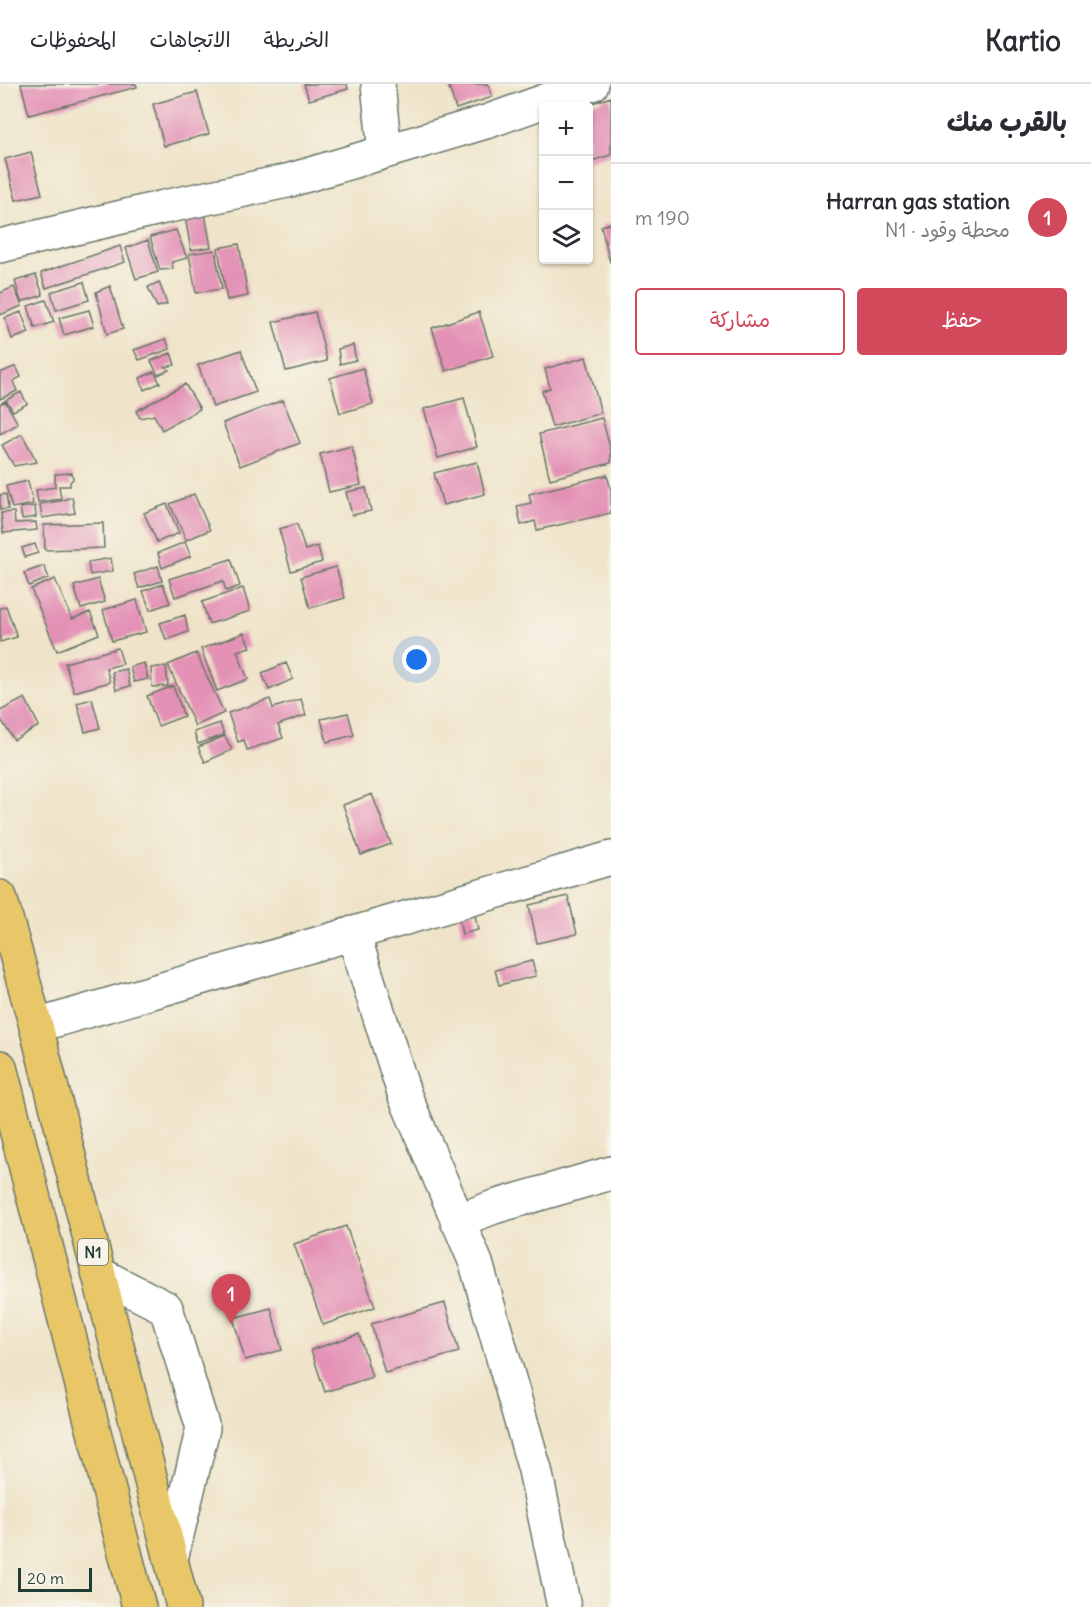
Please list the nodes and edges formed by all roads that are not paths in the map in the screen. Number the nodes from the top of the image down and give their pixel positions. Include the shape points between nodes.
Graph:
1 (378, 84) edge
2 (592, 84) edge
3 (386, 152) junction
4 (0, 246) edge
5 (611, 858) edge
6 (0, 897) edge
7 (354, 933) junction
8 (36, 1026) junction
9 (0, 1067) edge
10 (611, 1173) edge
11 (457, 1221) junction
12 (99, 1274) junction
13 (171, 1559) junction
14 (139, 1607) edge
15 (183, 1607) edge
16 (564, 1607) edge

1 - 3 street
2 - 3 street
3 - 4 street via 287,181
5 - 7 street
6 - 8 highway, N1 / N1
7 - 8 street
7 - 11 street via 405,1096
8 - 12 highway, N1 / N1
9 - 14 highway, N1 / N1
10 - 11 street
11 - 16 street via 476,1263 535,1470
12 - 13 highway, N1 / N1
12 - 13 street via 166,1308 203,1428
13 - 15 highway, N1 / N1

